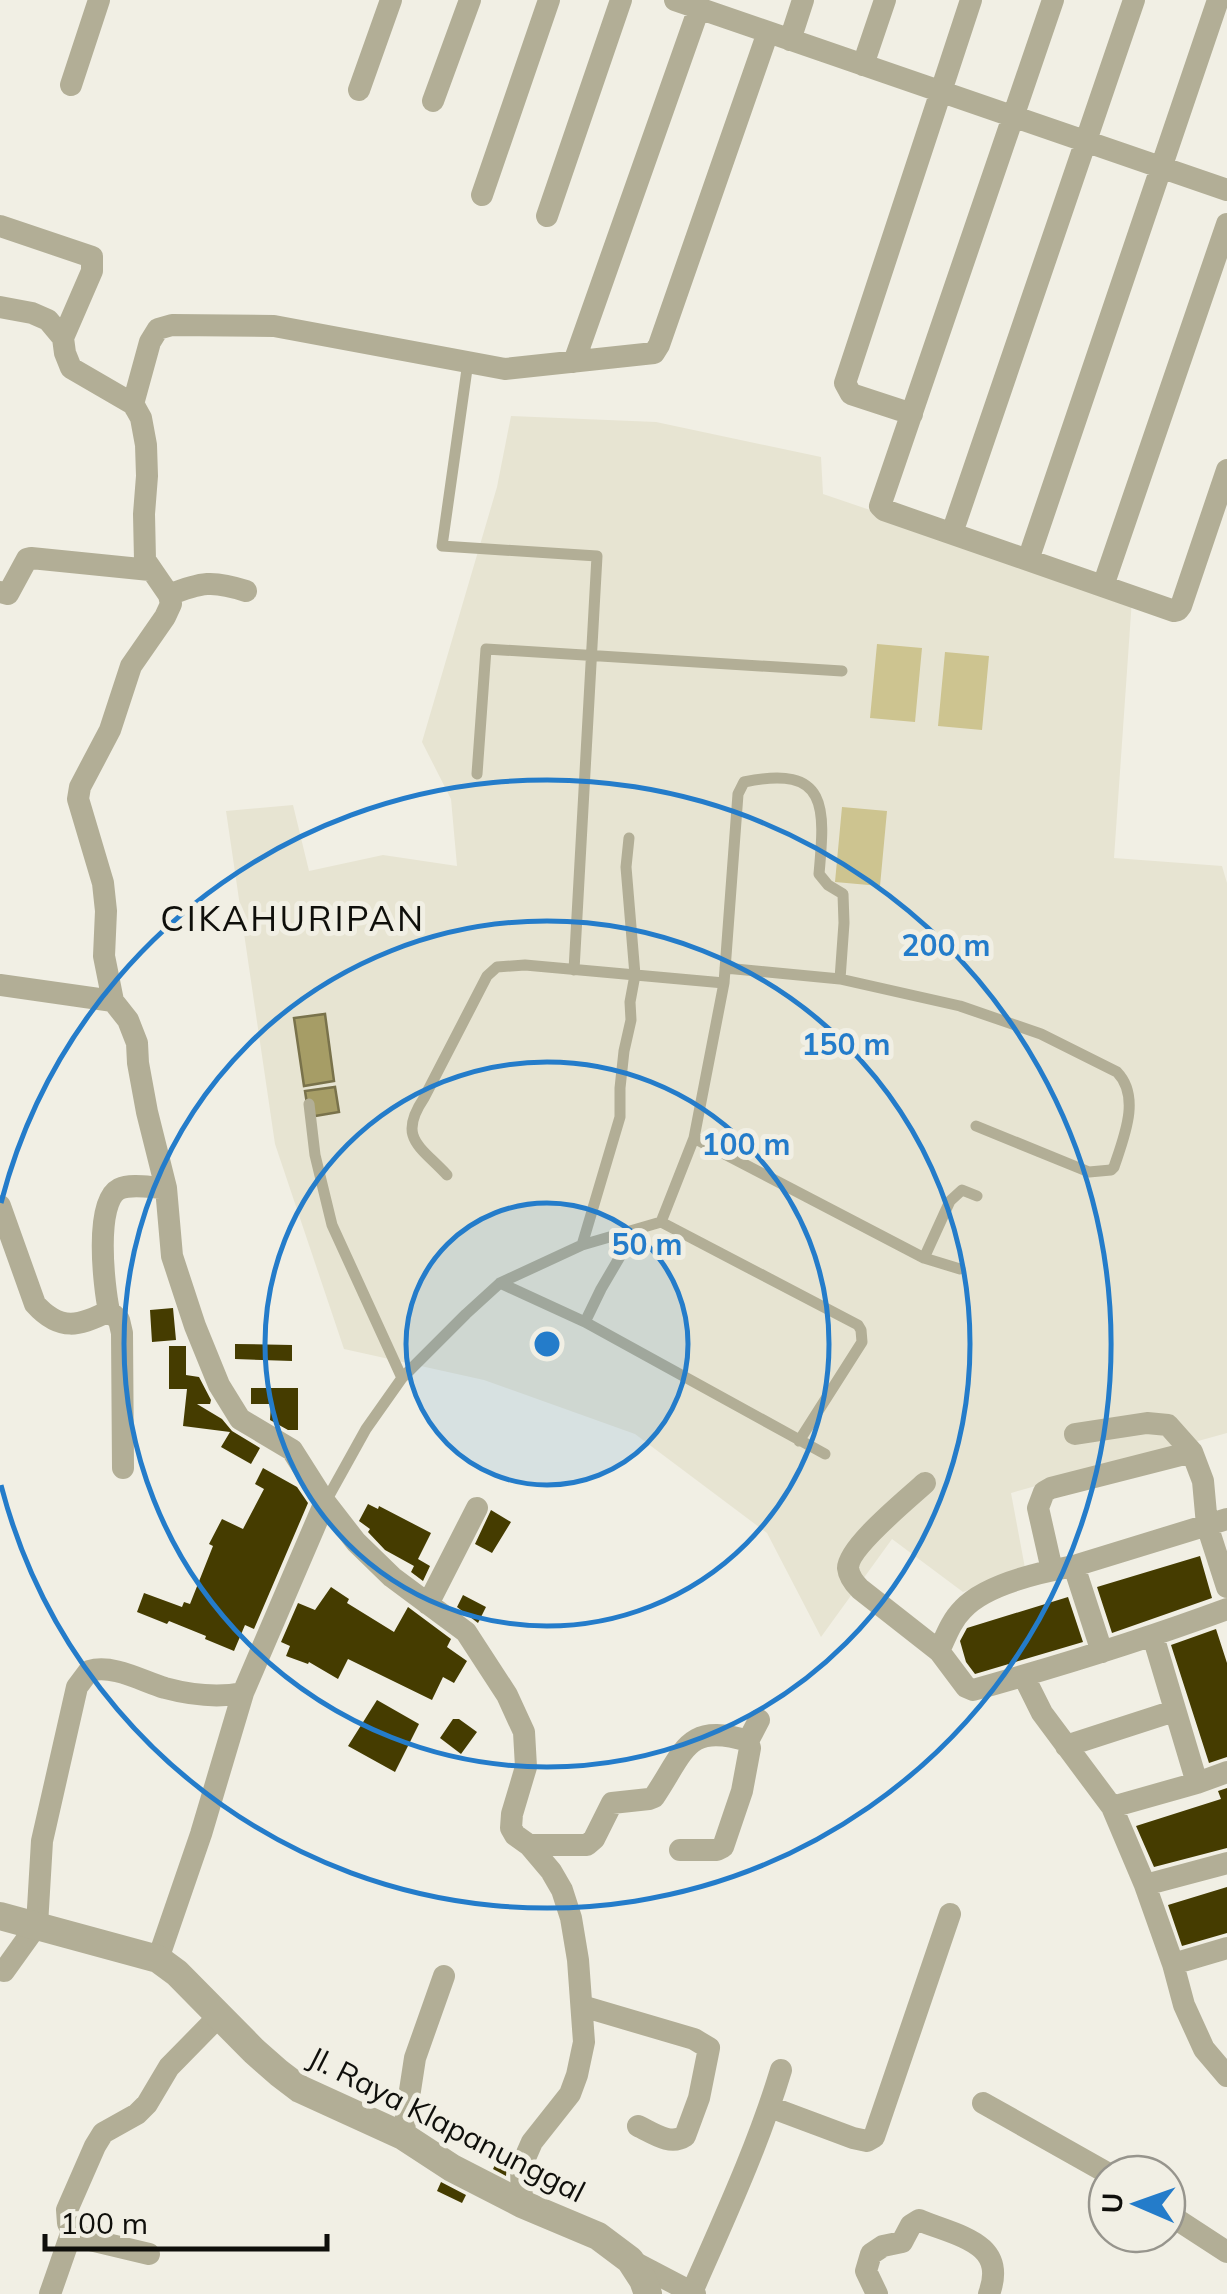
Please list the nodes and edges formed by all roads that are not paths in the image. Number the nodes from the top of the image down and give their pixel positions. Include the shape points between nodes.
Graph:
1 (99, 0) edge
2 (392, 0) edge
3 (470, 0) edge
4 (549, 0) edge
5 (621, 0) edge
6 (675, 0) edge
7 (803, 0) edge
8 (885, 0) edge
9 (971, 0) edge
10 (1053, 0) edge
11 (1134, 0) edge
12 (1218, 0) edge
13 (710, 7) edge
14 (779, 36) junction
15 (863, 64) junction
16 (71, 85) dead end
17 (359, 90) dead end
18 (940, 91) junction
19 (433, 101) dead end
20 (1013, 116) junction
21 (1086, 141) junction
22 (1161, 167) junction
23 (1227, 190) edge
24 (482, 196) dead end
25 (548, 216) dead end
26 (1227, 224) edge
27 (0, 226) edge
28 (0, 307) edge
29 (63, 338) junction
30 (468, 362) junction
31 (574, 362) junction
32 (133, 404) junction
33 (912, 414) junction
34 (1227, 470) edge
35 (952, 533) junction
36 (1028, 560) junction
37 (150, 570) junction
38 (1104, 586) junction
39 (246, 591) dead end
40 (0, 592) edge
41 (169, 595) junction
42 (592, 656) junction
43 (842, 671) dead end
44 (477, 774) dead end
45 (629, 838) dead end
46 (725, 968) junction
47 (574, 970) junction
48 (635, 975) junction
49 (840, 979) junction
50 (724, 983) junction
51 (0, 984) edge
52 (113, 1000) junction
53 (309, 1104) dead end
54 (976, 1126) dead end
55 (694, 1138) junction
56 (447, 1176) dead end
57 (166, 1188) junction
58 (977, 1196) dead end
59 (0, 1206) edge
60 (661, 1222) junction
61 (635, 1231) junction
62 (582, 1245) junction
63 (924, 1258) junction
64 (960, 1270) dead end
65 (500, 1283) junction
66 (109, 1310) junction
67 (584, 1322) junction
68 (402, 1378) junction
69 (1075, 1434) dead end
70 (799, 1441) junction
71 (1192, 1452) junction
72 (825, 1454) dead end
73 (123, 1468) dead end
74 (925, 1483) dead end
75 (325, 1502) junction
76 (477, 1508) dead end
77 (1217, 1522) edge
78 (1063, 1568) junction
79 (1227, 1587) edge
80 (428, 1604) junction
81 (1227, 1609) edge
82 (1154, 1636) junction
83 (939, 1651) junction
84 (1102, 1652) junction
85 (1024, 1677) junction
86 (243, 1693) junction
87 (1174, 1711) junction
88 (1066, 1746) junction
89 (1227, 1772) edge
90 (1197, 1784) junction
91 (1112, 1807) junction
92 (529, 1845) junction
93 (680, 1850) dead end
94 (1227, 1863) edge
95 (1145, 1884) junction
96 (950, 1914) dead end
97 (0, 1916) edge
98 (37, 1924) junction
99 (1227, 1948) edge
100 (158, 1959) junction
101 (1173, 1964) junction
102 (4, 1971) dead end
103 (444, 1976) dead end
104 (582, 2006) junction
105 (220, 2015) junction
106 (781, 2070) dead end
107 (1227, 2076) edge
108 (983, 2103) dead end
109 (770, 2107) junction
110 (638, 2126) dead end
111 (403, 2136) junction
112 (1087, 2162) edge
113 (522, 2204) junction
114 (1187, 2225) edge
115 (72, 2231) junction
116 (1227, 2252) edge
117 (150, 2254) dead end
118 (630, 2260) junction
119 (694, 2293) edge
120 (50, 2294) edge
121 (648, 2294) edge
122 (877, 2294) edge
123 (989, 2294) edge

1 - 16 street
2 - 17 street
3 - 19 street
4 - 24 street
5 - 25 street
6 - 13 street
7 - 14 street
8 - 15 street
9 - 18 street
10 - 20 street
11 - 21 street
12 - 22 street
13 - 14 street
13 - 31 street
14 - 15 street
14 - 31 street via 657,351
15 - 18 street
18 - 20 street
18 - 33 street via 845,383 851,394
20 - 21 street
20 - 33 street
21 - 22 street
21 - 35 street
22 - 23 street
22 - 36 street
26 - 38 street
27 - 29 street via 92,257 94,267
28 - 29 street via 48,320
29 - 32 street via 71,368
30 - 31 street via 505,369
30 - 32 street via 274,326 172,325 158,329 150,342
30 - 42 lane via 442,546 597,556
32 - 37 street via 146,444 144,548
33 - 35 street via 880,506
34 - 38 street via 1178,610
35 - 36 street
36 - 38 street
37 - 40 street via 31,558 8,594
37 - 41 street
39 - 41 street via 204,582
41 - 52 street via 165,618 131,666 78,799 104,882 104,956
42 - 43 lane
42 - 44 lane via 486,649
42 - 47 lane
45 - 48 lane
46 - 49 lane
46 - 49 lane via 738,794 744,782 794,779 819,800 820,874 843,894
46 - 50 lane
47 - 48 lane
47 - 56 lane via 497,966 486,976 412,1116 413,1138
48 - 50 lane
48 - 62 lane via 620,1117
49 - 54 lane via 960,1006 1041,1034 1126,1082 1127,1123 1111,1170 1089,1172
50 - 55 lane
51 - 52 street
52 - 57 street via 133,1029
53 - 68 lane via 332,1225
55 - 60 lane
55 - 63 lane
57 - 66 street via 117,1190 106,1206
57 - 75 street via 175,1268 219,1385 240,1419 292,1450
58 - 63 lane via 962,1190 952,1198
59 - 66 street via 35,1304 45,1314 73,1324
60 - 61 lane
60 - 70 lane via 858,1324 862,1342
61 - 62 lane
61 - 67 lane
62 - 65 lane
63 - 64 lane
65 - 67 lane
65 - 68 lane
66 - 73 street via 122,1333
67 - 70 lane
68 - 75 lane
69 - 71 street via 1168,1425
70 - 72 lane
71 - 77 street
71 - 78 street via 1044,1492 1038,1508
74 - 83 street via 848,1564 860,1589
75 - 80 street via 356,1542
75 - 86 street
76 - 80 street
77 - 78 street
77 - 79 street
78 - 83 street via 989,1590 964,1608
78 - 84 street
80 - 92 street via 466,1632 518,1715 527,1754 512,1828
81 - 82 street
82 - 84 street
82 - 87 street
83 - 85 street via 973,1690
84 - 85 street
85 - 88 street
86 - 98 street via 198,1695 103,1668 89,1670 77,1687 42,1842
86 - 100 street
87 - 88 street
87 - 90 street
88 - 91 street
89 - 90 street
90 - 91 street
91 - 95 street
92 - 93 street via 587,1845 612,1803 654,1796 692,1740 754,1730 722,1847
92 - 104 street via 562,1890
94 - 95 street
95 - 101 street
96 - 109 street via 874,2137 853,2138
97 - 98 street, Jl. Raya Klapanunggal
98 - 100 street, Jl. Raya Klapanunggal
98 - 102 street
99 - 101 street
100 - 105 street, Jl. Raya Klapanunggal
101 - 107 street via 1204,2049
103 - 111 street via 415,2058
104 - 110 street via 709,2048 685,2136 672,2141
104 - 113 street via 577,2075 521,2167
105 - 111 street, Jl. Raya Klapanunggal via 300,2089
105 - 115 street via 169,2067 138,2114 103,2133 67,2210
106 - 109 street
108 - 112 street
109 - 119 street
111 - 113 street, Jl. Raya Klapanunggal
113 - 118 street, Jl. Raya Klapanunggal via 598,2236
114 - 116 street
115 - 117 street
115 - 120 street
118 - 119 street
118 - 121 street, Jl. Raya Klapanunggal
122 - 123 street via 866,2271 871,2254 902,2242 919,2220 980,2246 996,2276

